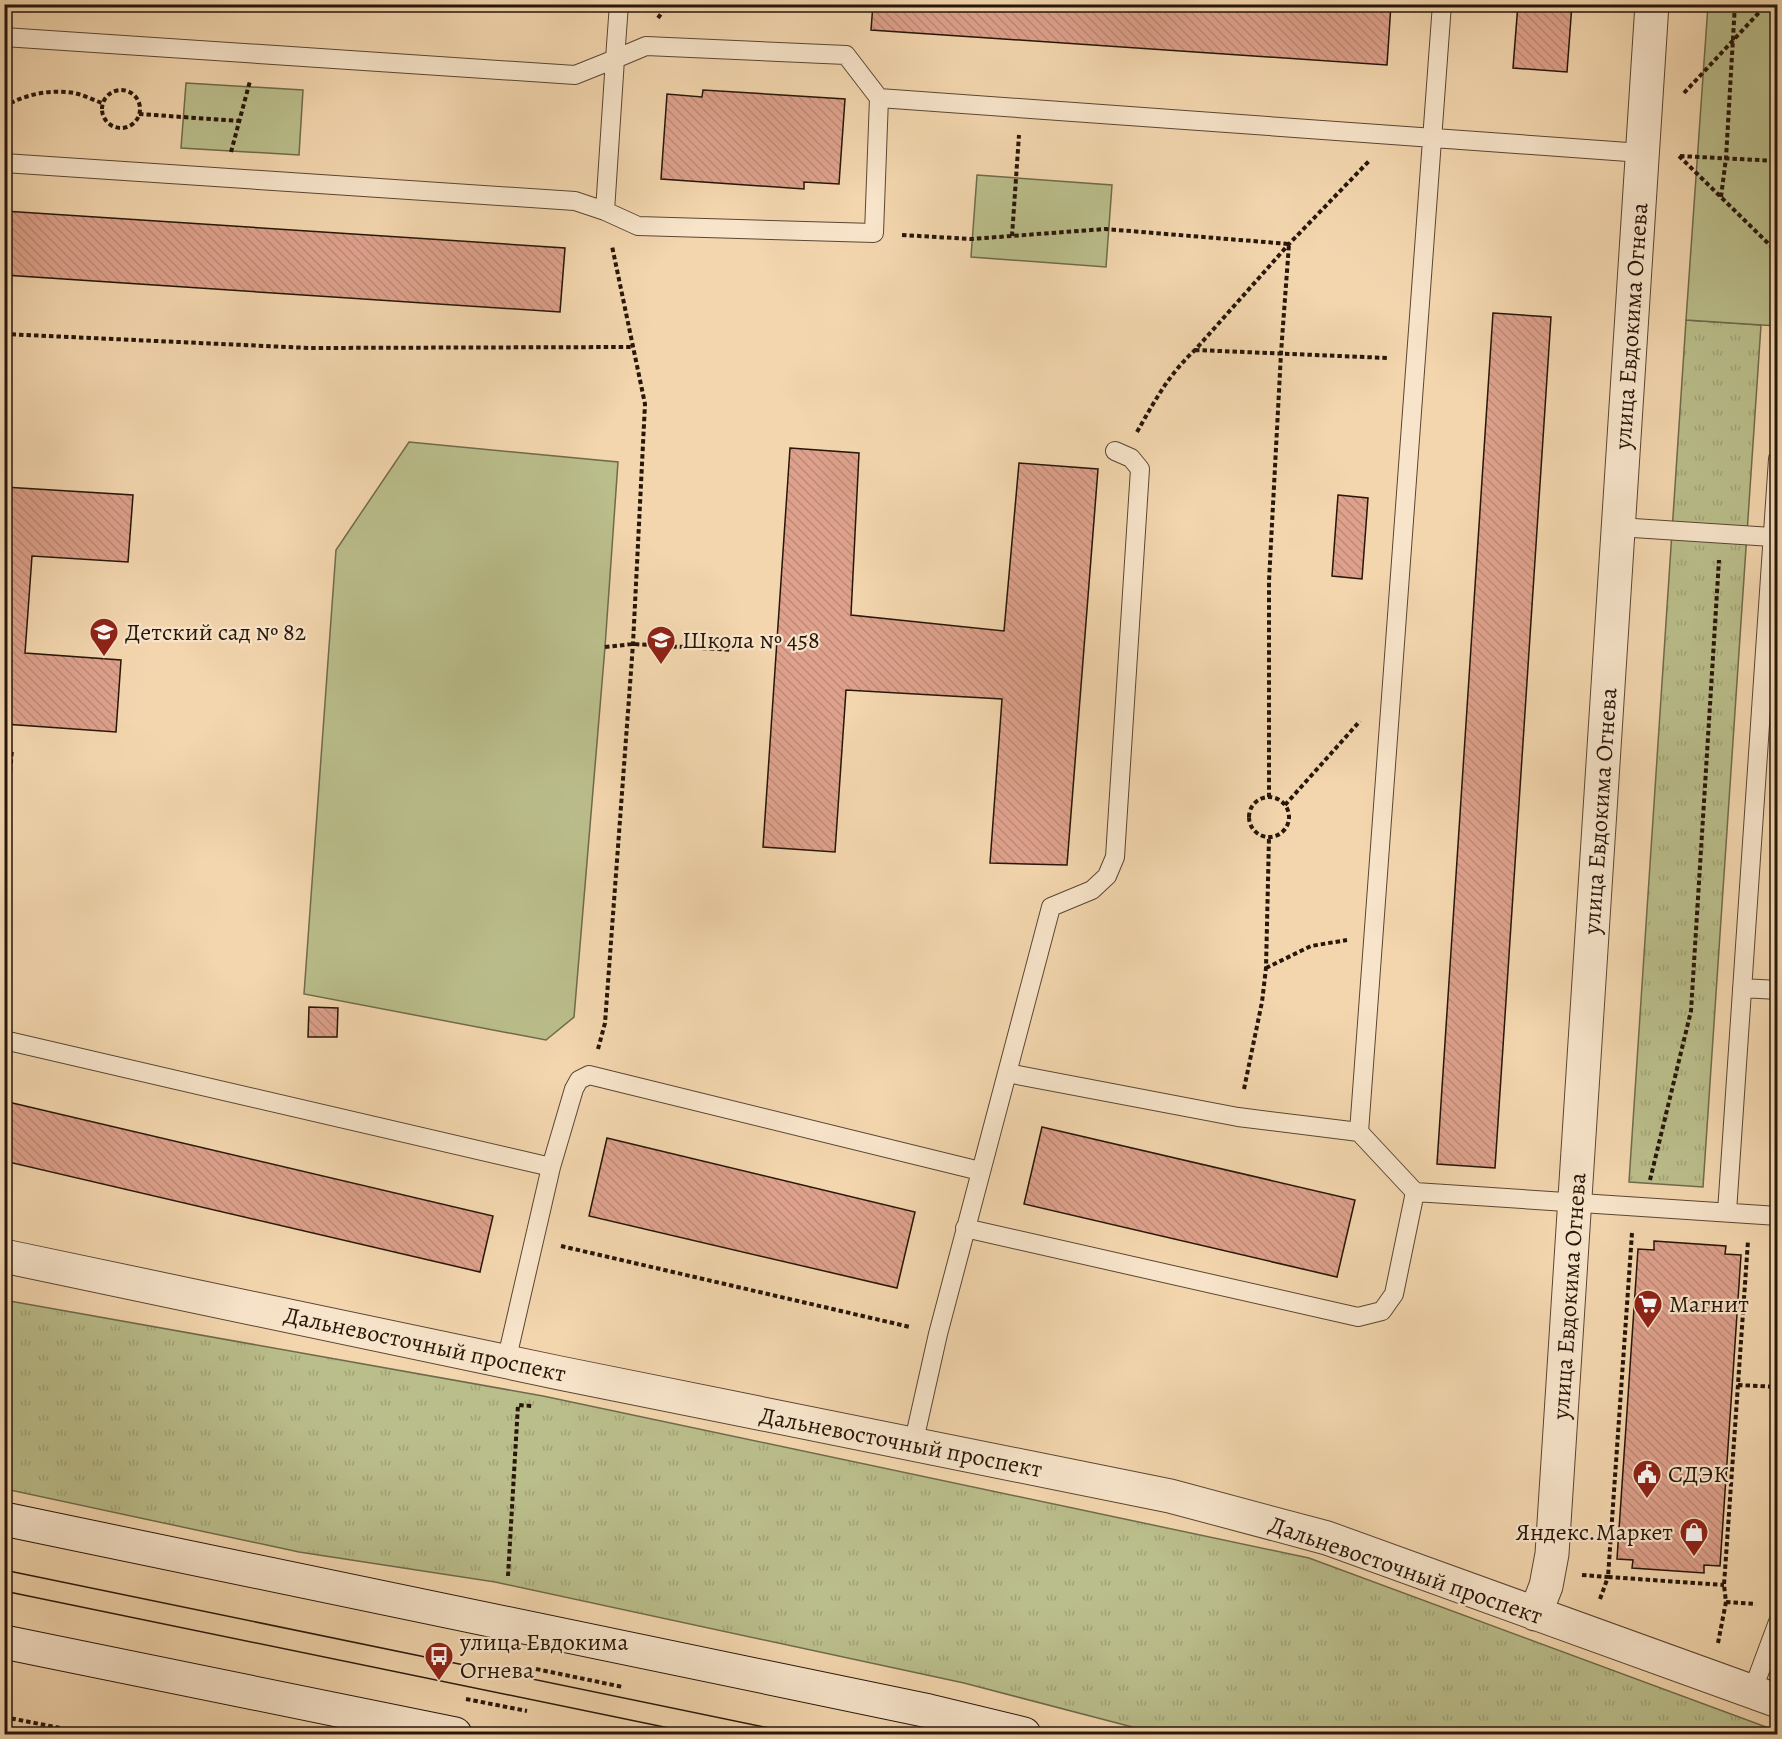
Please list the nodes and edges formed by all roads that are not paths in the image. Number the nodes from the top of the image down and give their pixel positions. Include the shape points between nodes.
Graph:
1 (619, 4) edge
2 (1442, 4) edge
3 (1652, 4) edge
4 (4, 37) edge
5 (615, 59) junction
6 (879, 98) junction
7 (1432, 137) junction
8 (1642, 153) junction
9 (4, 163) edge
10 (605, 211) junction
11 (1123, 455) road end
12 (1778, 459) edge
13 (1618, 527) junction
14 (1772, 537) junction
15 (1774, 584) edge
16 (1742, 988) junction
17 (1778, 990) edge
18 (4, 1040) edge
19 (1007, 1073) junction
20 (1359, 1132) junction
21 (551, 1167) junction
22 (980, 1171) junction
23 (1415, 1192) junction
24 (1575, 1203) junction
25 (1727, 1212) junction
26 (1778, 1216) edge
27 (965, 1228) junction
28 (4, 1256) edge
29 (506, 1362) junction
30 (913, 1445) junction
31 (4, 1519) edge
32 (1535, 1614) junction
33 (1778, 1622) edge
34 (4, 1642) edge
35 (1765, 1696) edge
36 (455, 1734) edge
37 (1024, 1734) edge

1 - 5 lane
2 - 7 lane
3 - 8 street, улица Евдокима Огнева
4 - 5 lane via 575,75
5 - 6 lane via 646,46 846,55
5 - 10 lane
6 - 7 lane
6 - 10 lane via 874,234 638,226
7 - 8 lane
7 - 20 lane
8 - 13 street, улица Евдокима Огнева
9 - 10 lane via 575,201
11 - 19 lane via 1140,470 1115,857 1107,876 1092,890 1051,907
12 - 14 lane
13 - 14 lane
13 - 24 street, улица Евдокима Огнева
14 - 15 lane
15 - 16 lane
16 - 17 lane
16 - 25 lane
18 - 21 lane
19 - 20 lane via 1238,1117
19 - 22 lane
20 - 23 lane
21 - 22 lane via 574,1089 579,1080 589,1075
21 - 29 lane
22 - 27 lane
23 - 24 lane
23 - 27 lane via 1394,1294 1382,1311 1358,1317
24 - 25 lane
24 - 32 street, улица Евдокима Огнева via 1552,1554
25 - 26 lane
27 - 30 lane
28 - 29 street, Дальневосточный проспект
29 - 30 street, Дальневосточный проспект
30 - 32 street, Дальневосточный проспект via 1170,1496 1327,1538
31 - 37 street
32 - 35 street, Дальневосточный проспект
33 - 35 lane
34 - 36 street

